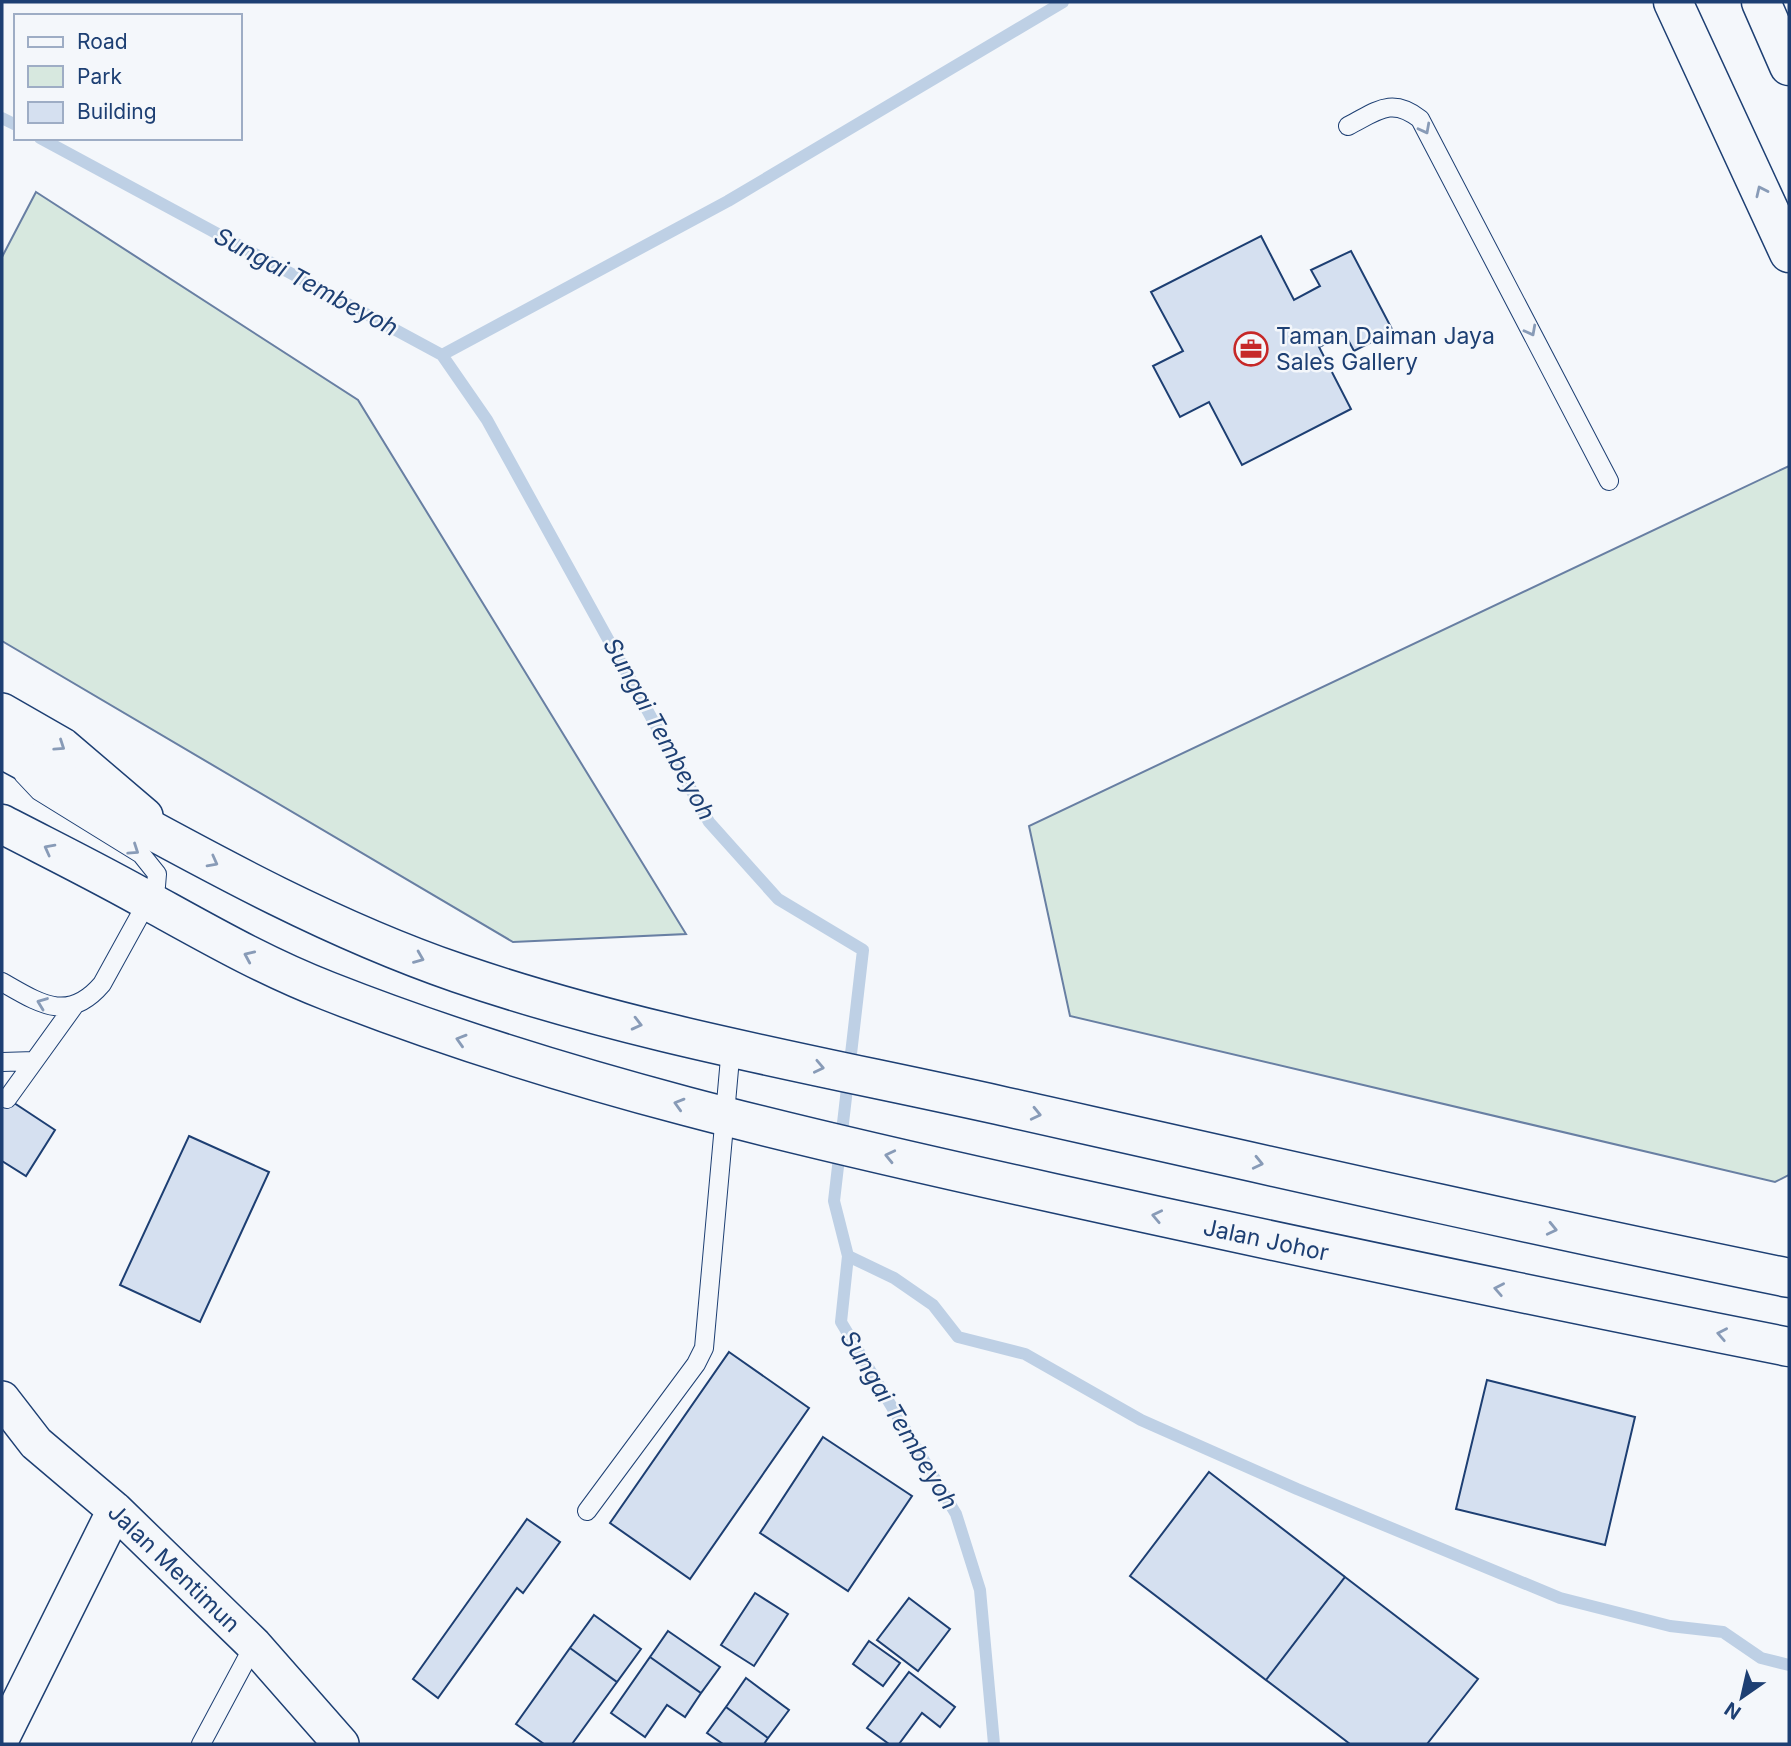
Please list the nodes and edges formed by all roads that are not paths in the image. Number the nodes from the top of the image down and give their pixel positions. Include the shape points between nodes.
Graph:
1 (1673, 2) edge
2 (1761, 2) edge
3 (1789, 66) edge
4 (1348, 127) dead end
5 (1789, 253) edge
6 (1609, 481) dead end
7 (2, 711) edge
8 (2, 750) edge
9 (2, 824) edge
10 (173, 840) junction
11 (149, 902) junction
12 (2, 982) edge
13 (74, 1006) junction
14 (741, 1050) junction
15 (34, 1061) junction
16 (2, 1062) edge
17 (7, 1098) dead end
18 (735, 1120) junction
19 (1628, 1245) junction
20 (1789, 1253) edge
21 (1789, 1278) edge
22 (1789, 1348) edge
23 (2, 1399) edge
24 (115, 1510) junction
25 (587, 1511) dead end
26 (254, 1645) junction
27 (2, 1737) edge
28 (201, 1744) edge
29 (341, 1744) edge

5 -> 1 main road
2 - 3 main road
4 -> 6 lane via 1385,106 1407,108 1420,119
7 -> 10 street via 63,746
8 - 10 main road
8 -> 11 lane via 39,791 141,854 157,874
11 -> 9 main road, Jalan Johor
10 -> 14 main road via 347,929 457,973
11 - 13 lane via 102,984 90,998
18 -> 11 main road, Jalan Johor via 438,1033 229,947
13 -> 12 lane via 56,1008
13 - 15 lane
14 - 18 lane
14 -> 19 main road
15 - 16 lane
15 - 17 lane
22 -> 18 main road, Jalan Johor via 1415,1273
18 - 25 lane via 704,1348
19 - 20 main road via 1707,1241
19 - 21 main road
23 - 24 street, Jalan Mentimun via 36,1443
24 - 26 street, Jalan Mentimun
24 - 27 street
26 - 28 lane
26 - 29 street, Jalan Mentimun

